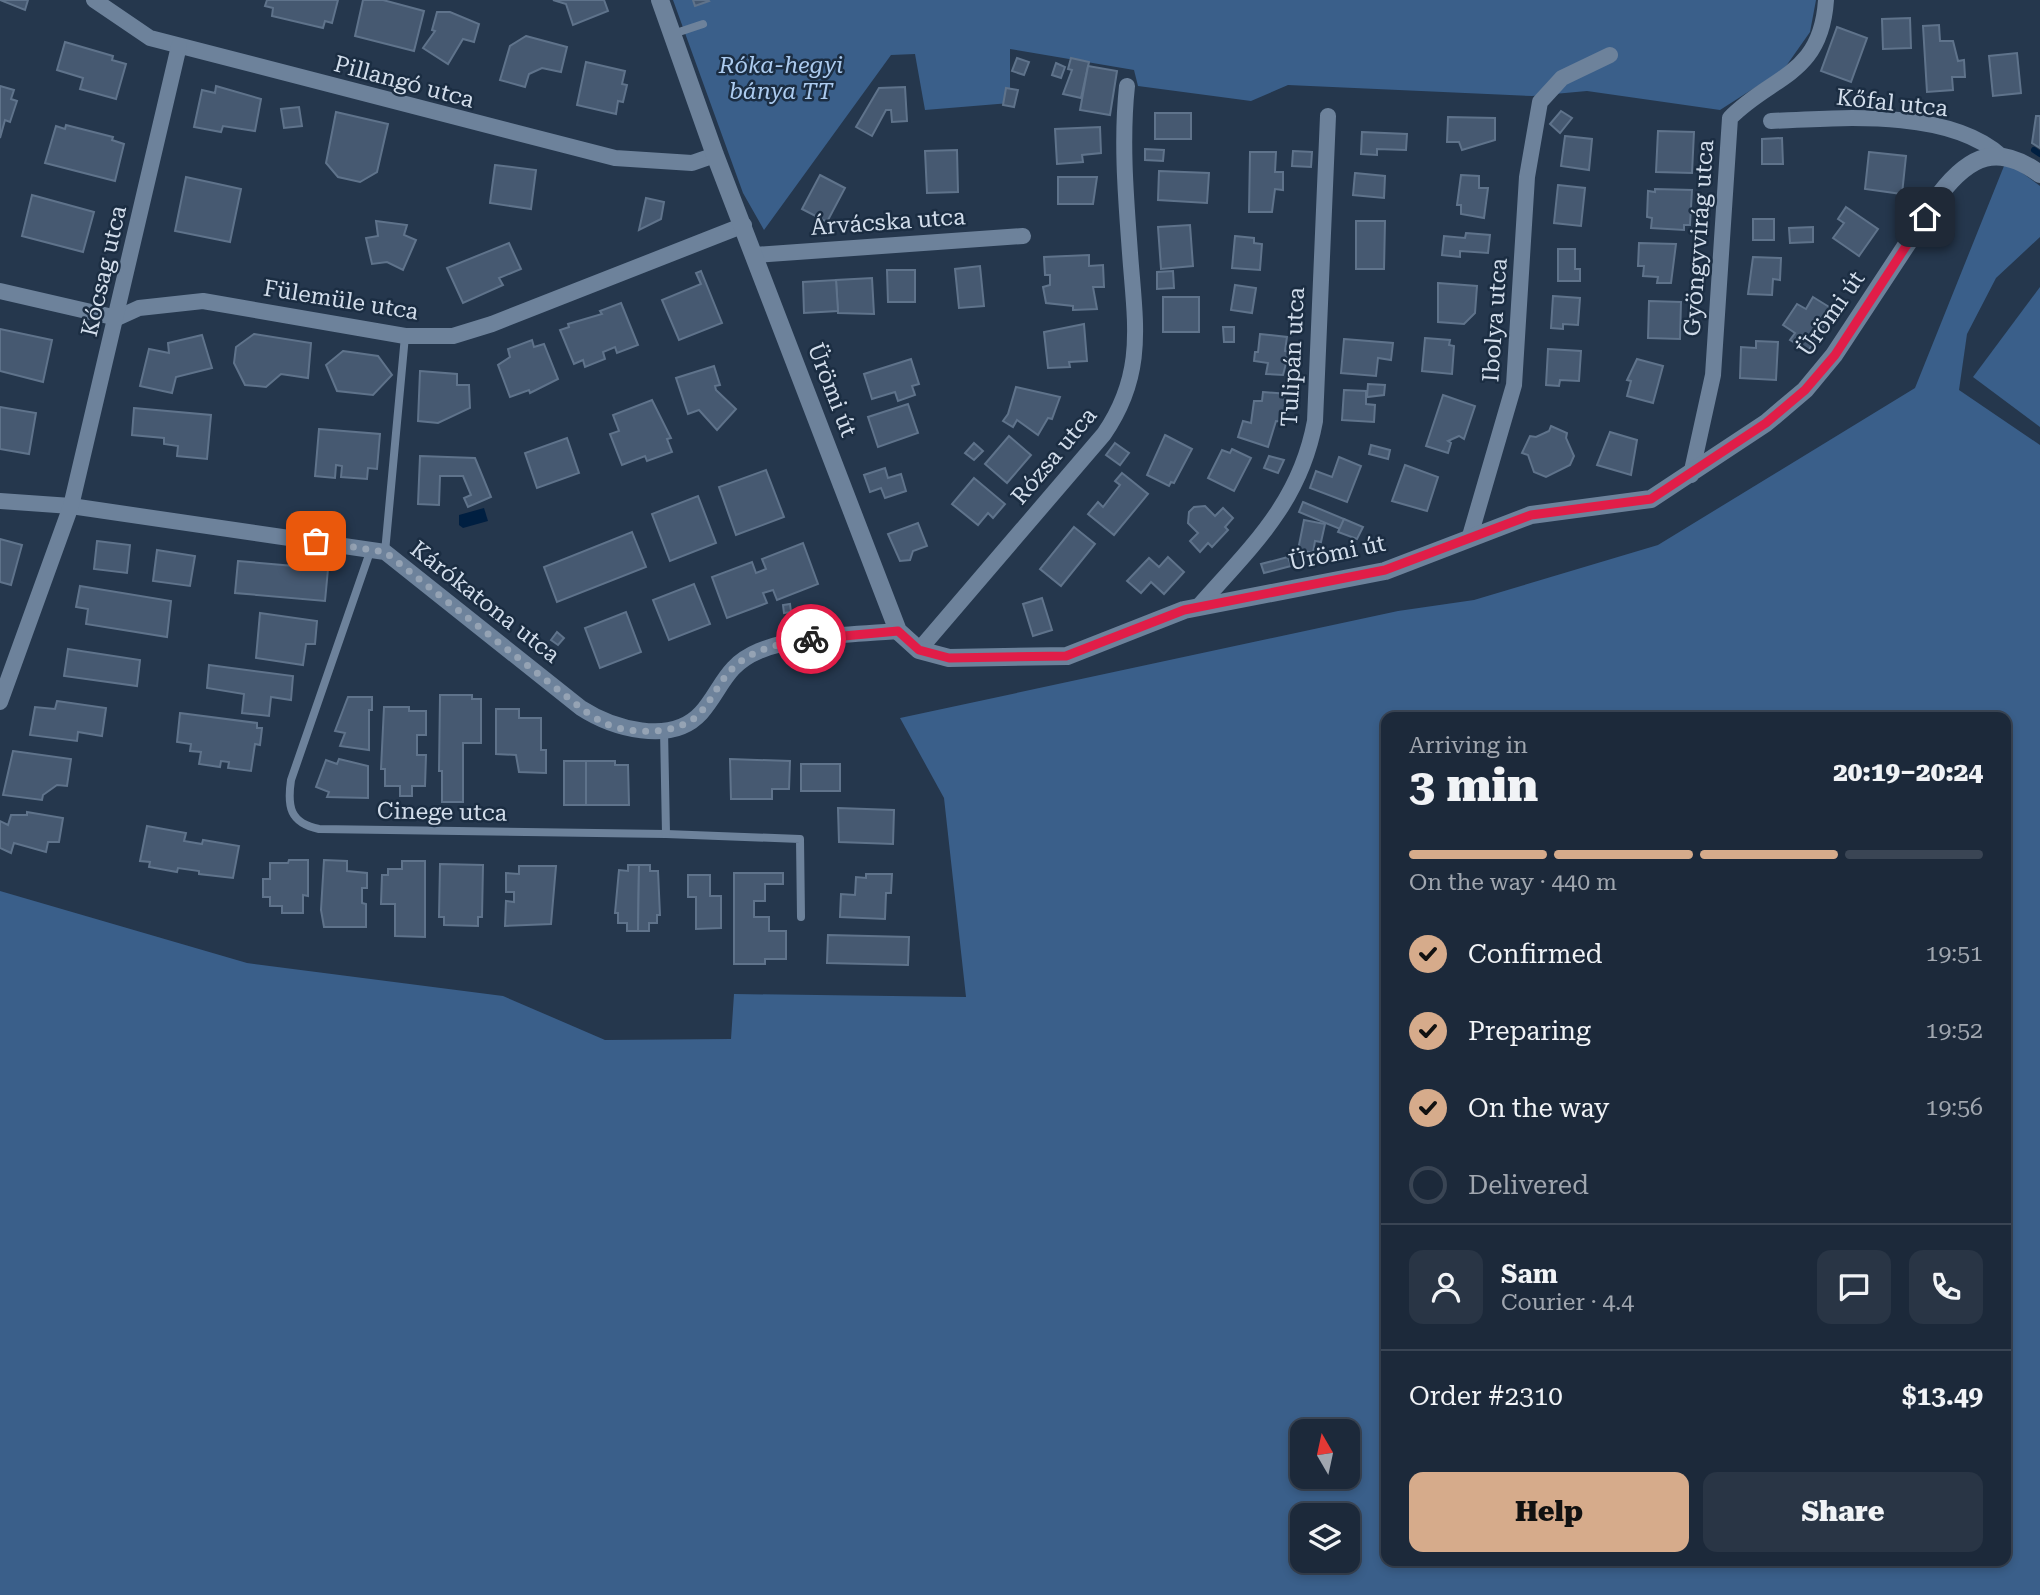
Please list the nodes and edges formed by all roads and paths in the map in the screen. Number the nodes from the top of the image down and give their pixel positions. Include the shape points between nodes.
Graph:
1 (94, 0) edge
2 (660, 0) edge
3 (1826, 0) edge
4 (703, 24) dead end
5 (673, 34) junction
6 (179, 46) junction
7 (1610, 55) dead end
8 (1127, 86) dead end
9 (1328, 116) dead end
10 (1771, 121) dead end
11 (715, 155) junction
12 (2001, 156) junction
13 (2040, 174) edge
14 (744, 225) junction
15 (1023, 236) dead end
16 (755, 255) junction
17 (0, 291) edge
18 (117, 318) junction
19 (405, 336) junction
20 (1691, 475) junction
21 (0, 501) edge
22 (71, 506) junction
23 (1470, 536) junction
24 (378, 550) junction
25 (1199, 606) junction
26 (898, 631) junction
27 (919, 650) junction
28 (0, 702) edge
29 (664, 729) junction
30 (666, 834) junction
31 (802, 917) dead end

1 - 6 street, Pillangó utca via 137,32
2 - 5 street, Ürömi út
3 - 20 street, Gyöngyvirág utca via 1815,40 1799,68 1730,118 1713,375
4 - 5 lane
5 - 11 street, Ürömi út
6 - 11 street, Pillangó utca via 615,158 692,163
6 - 18 street, Kócsag utca
7 - 23 street, Ibolya utca via 1562,78 1540,102 1527,177 1514,385
8 - 27 street, Rózsa utca via 1127,206 1137,334 1132,379 1104,434
9 - 25 street, Tulipán utca via 1311,442 1274,522
10 - 12 street, Kőfal utca via 1851,117 1937,126 1988,144
11 - 14 street, Ürömi út
12 - 13 street via 2017,159
12 - 20 street, Ürömi út via 1973,162 1953,177 1835,355 1805,390
14 - 16 street, Ürömi út
14 - 19 street, Fülemüle utca via 492,324 453,336
15 - 16 street, Árvácska utca
16 - 26 street, Ürömi út
17 - 18 street
18 - 19 street, Fülemüle utca via 139,308 203,301
18 - 22 street, Kócsag utca
19 - 24 lane
20 - 23 street, Ürömi út via 1651,499 1531,515
21 - 22 street, Kárókatona utca
22 - 24 street, Kárókatona utca
22 - 28 street, Kócsag utca
23 - 25 street, Ürömi út via 1362,576
24 - 29 street, Kárókatona utca via 603,722 623,729
24 - 30 lane, Cinege utca via 290,780 292,816 303,826 319,830
25 - 27 street, Ürömi út via 1066,656 949,658
26 - 27 street, Ürömi út
26 - 29 street, Kárókatona utca via 807,640 759,651 729,671 690,722
29 - 30 lane
30 - 31 lane, Cinege utca via 800,839

